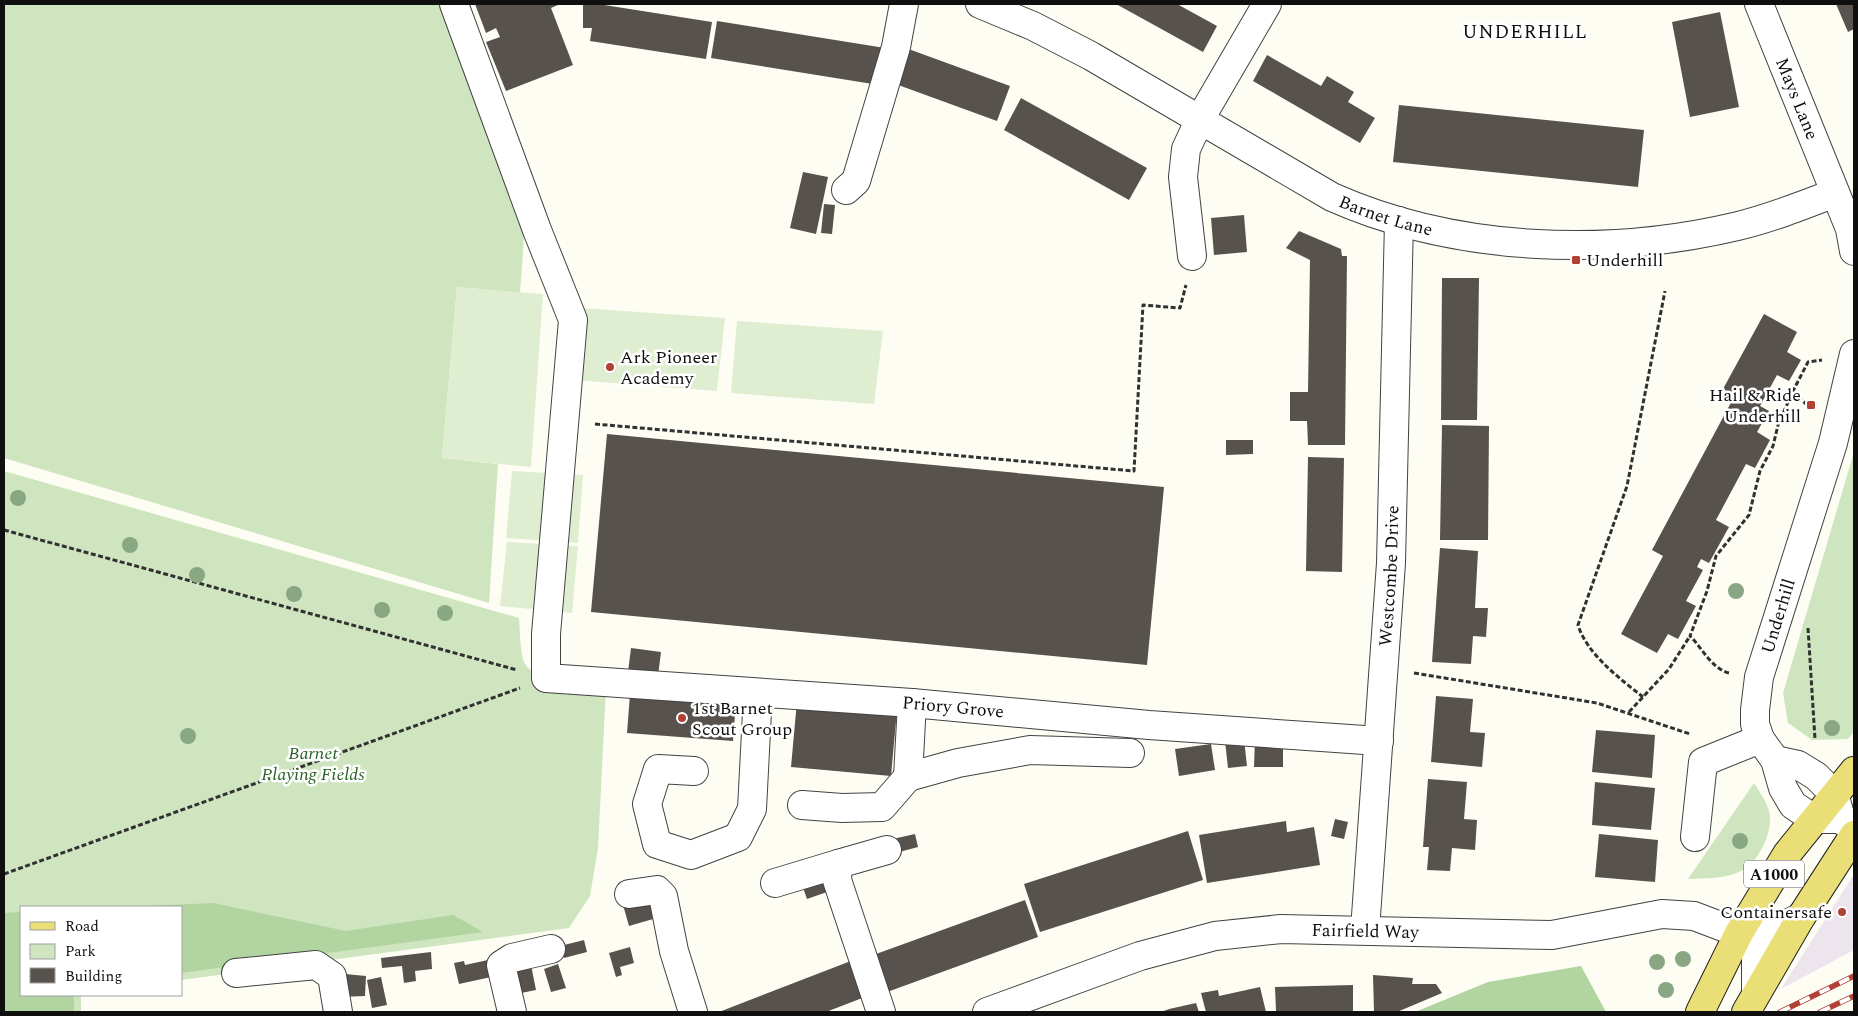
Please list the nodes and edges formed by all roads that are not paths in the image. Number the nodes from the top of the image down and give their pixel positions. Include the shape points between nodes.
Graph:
1 (454, 4) edge
2 (904, 4) edge
3 (1267, 4) edge
4 (1759, 4) edge
5 (988, 5) edge
6 (1200, 119) junction
7 (846, 190) dead end
8 (1836, 193) junction
9 (1399, 221) junction
10 (1854, 251) edge
11 (1192, 256) road end
12 (1854, 354) edge
13 (758, 693) junction
14 (912, 703) junction
15 (1380, 741) junction
16 (1768, 749) junction
17 (1130, 753) dead end
18 (694, 771) dead end
19 (1854, 772) edge
20 (908, 777) junction
21 (802, 805) dead end
22 (1814, 819) junction
23 (1846, 819) edge
24 (1695, 836) dead end
25 (887, 850) dead end
26 (838, 864) junction
27 (775, 884) dead end
28 (629, 894) dead end
29 (1801, 917) junction
30 (1365, 930) junction
31 (1745, 935) junction
32 (551, 949) dead end
33 (236, 973) dead end
34 (1751, 1002) edge
35 (338, 1012) edge
36 (512, 1012) edge
37 (693, 1012) edge
38 (881, 1012) edge
39 (986, 1012) edge
40 (1700, 1012) edge

1 - 13 street, Priory Grove via 573,320 546,634 546,668
2 - 7 street via 896,47 856,181
3 - 6 street
4 - 8 street, Mays Lane
5 - 6 street, Barnet Lane via 1091,56
6 - 9 street, Barnet Lane via 1332,197
6 - 11 street via 1186,150 1183,177
8 - 9 street, Barnet Lane via 1739,226 1677,237 1588,245 1493,241
8 - 10 street via 1850,229
9 - 15 street, Westcombe Drive via 1391,563
12 - 16 street, Underhill via 1833,443 1759,677 1755,724
13 - 14 street, Priory Grove
13 - 18 street via 752,809 738,838 691,855 658,844 647,804 658,769
14 - 15 street, Priory Grove via 1149,725
14 - 20 street
15 - 30 street, Westcombe Drive
16 - 22 street, Underhill via 1782,788 1793,805
16 - 23 street via 1806,769
16 - 24 street via 1703,762
17 - 20 street via 1030,750 958,763
19 - 23 main road, A1000
20 - 21 street via 882,807
22 - 23 main road, A1000
22 - 31 main road, A1000 via 1787,854
23 - 29 main road, A1000
25 - 26 street
26 - 27 street
26 - 38 street via 837,880
28 - 37 street via 657,890 663,896 674,951
29 - 31 street via 1772,932
29 - 34 main road, A1000
30 - 31 street, Fairfield Way via 1552,935 1662,914 1694,916
30 - 39 street, Fairfield Way via 1281,928 1214,936 1140,956
31 - 34 street via 1756,952
31 - 40 main road, A1000
32 - 36 street via 512,958 501,965
33 - 35 street via 316,964 332,976

